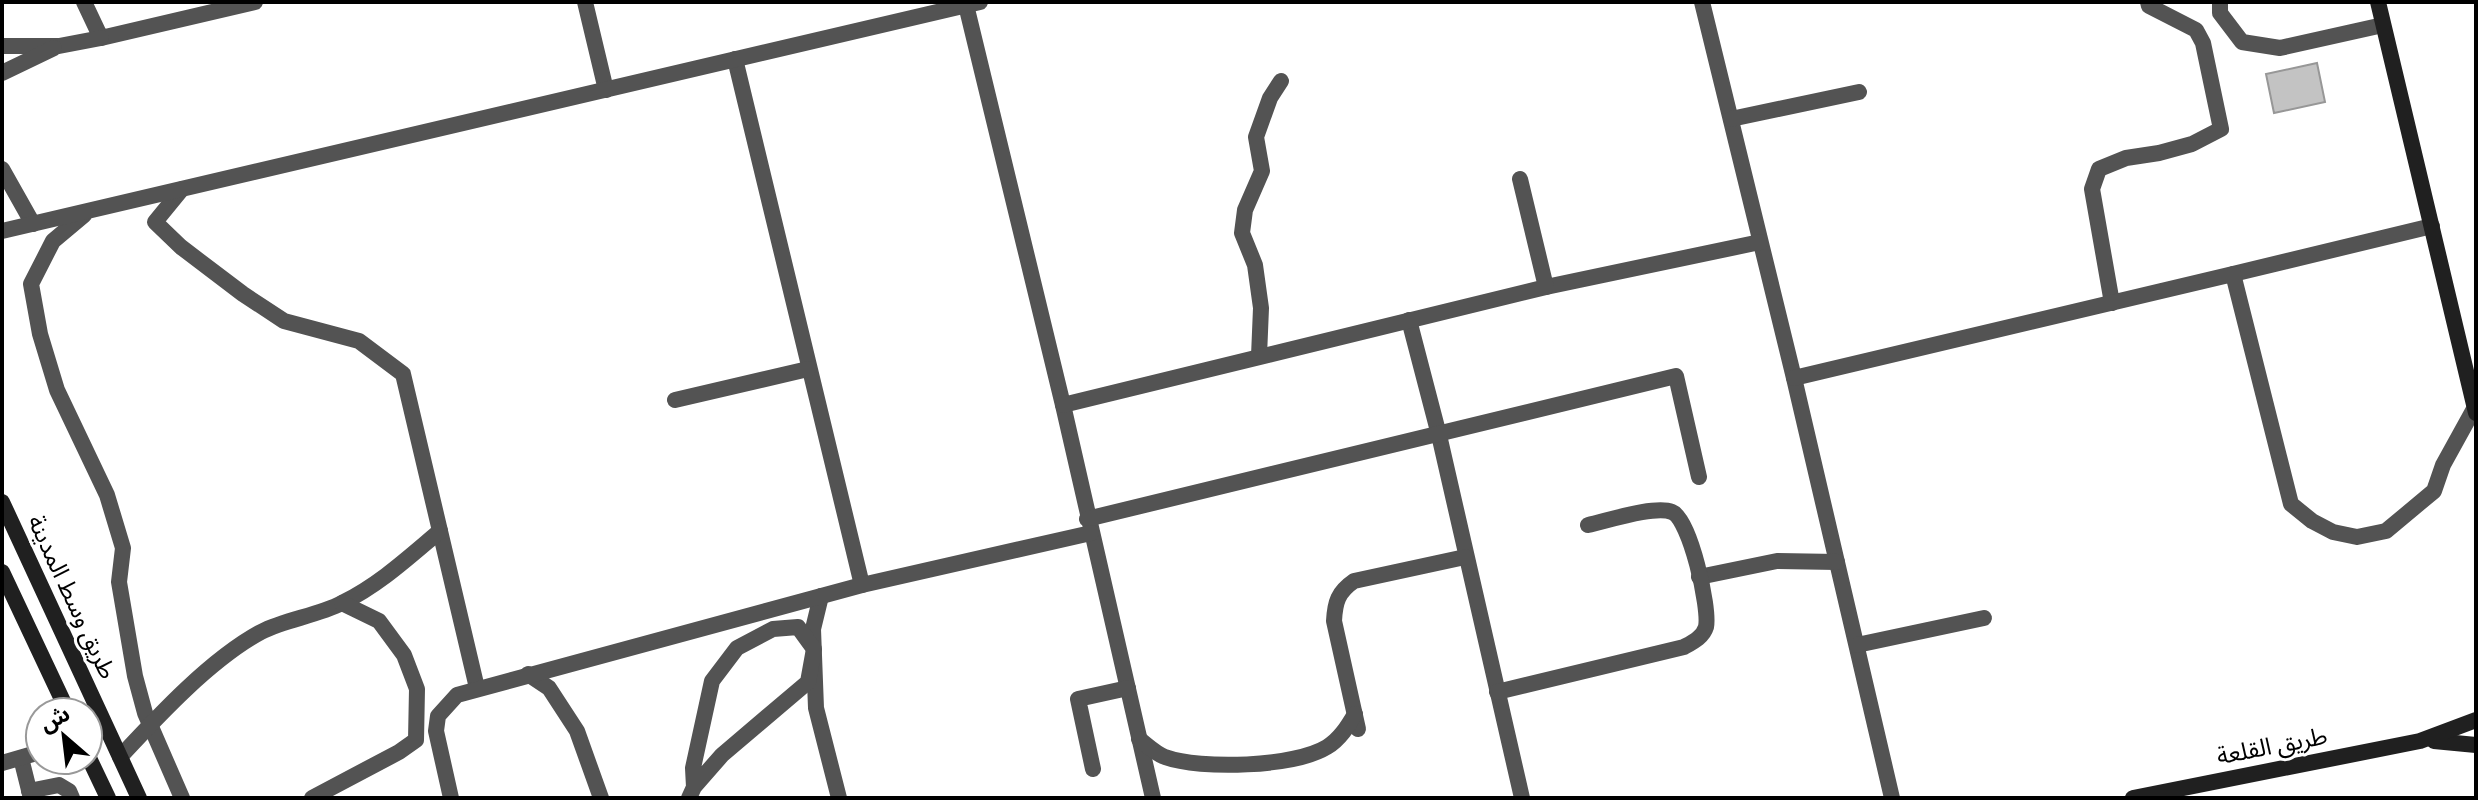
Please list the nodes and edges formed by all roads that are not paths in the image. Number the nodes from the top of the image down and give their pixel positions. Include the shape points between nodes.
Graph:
1 (84, 2) edge
2 (255, 2) edge
3 (585, 2) edge
4 (1702, 2) edge
5 (2148, 2) edge
6 (2220, 2) edge
7 (2378, 2) edge
8 (973, 4) edge
9 (2383, 25) junction
10 (101, 38) junction
11 (2, 46) edge
12 (59, 46) junction
13 (735, 59) junction
14 (2, 73) edge
15 (1281, 81) dead end
16 (606, 90) junction
17 (1859, 92) dead end
18 (1731, 119) junction
19 (2, 169) edge
20 (1520, 179) dead end
21 (182, 189) junction
22 (89, 211) junction
23 (33, 224) junction
24 (2432, 226) junction
25 (2, 231) edge
26 (1760, 242) junction
27 (2233, 274) junction
28 (1546, 287) junction
29 (2112, 303) junction
30 (1409, 320) junction
31 (1259, 356) junction
32 (808, 369) junction
33 (1794, 378) junction
34 (675, 400) dead end
35 (1063, 405) junction
36 (2475, 410) edge
37 (1439, 435) junction
38 (1699, 477) dead end
39 (2, 502) edge
40 (1588, 525) dead end
41 (1089, 526) junction
42 (440, 531) junction
43 (1465, 557) junction
44 (1837, 562) junction
45 (2, 572) edge
46 (1699, 577) junction
47 (862, 585) junction
48 (821, 596) junction
49 (342, 603) junction
50 (1984, 618) dead end
51 (1857, 645) junction
52 (814, 649) junction
53 (528, 674) junction
54 (477, 688) junction
55 (1128, 688) junction
56 (1497, 692) junction
57 (60, 696) edge
58 (2476, 720) edge
59 (150, 725) junction
60 (1139, 739) junction
61 (2420, 741) junction
62 (2476, 745) edge
63 (24, 757) edge
64 (120, 757) junction
65 (21, 758) junction
66 (2, 763) edge
67 (1093, 769) dead end
68 (98, 776) edge
69 (692, 792) edge
70 (30, 795) edge
71 (72, 798) edge
72 (108, 798) edge
73 (139, 798) edge
74 (182, 798) edge
75 (312, 798) edge
76 (451, 798) edge
77 (601, 798) edge
78 (839, 798) edge
79 (1153, 798) edge
80 (1522, 798) edge
81 (1892, 798) edge
82 (2133, 798) edge

1 - 10 street
2 - 10 street
3 - 16 street
4 - 18 street
5 - 29 street via 2196,30 2221,129 2192,144 2099,169 2092,189
6 - 9 street via 2220,13 2242,42 2280,48
7 - 9 street
8 - 13 street
8 - 35 street
9 - 24 street
10 - 12 street
11 - 12 street
12 - 14 street
13 - 16 street
13 - 32 street
15 - 31 street via 1256,137 1262,171 1245,210 1242,233 1255,265 1261,308
16 - 21 street
17 - 18 street
18 - 26 street
19 - 23 street
20 - 28 street
21 - 22 street
21 - 42 street via 155,222 181,247 284,321 359,341 403,374
22 - 23 street
22 - 59 street via 53,241 31,284 57,390 107,495 123,548 119,582 125,630
23 - 25 street
24 - 27 street
24 - 36 street
26 - 28 street
26 - 33 street
27 - 29 street
27 - 36 street via 2291,504 2312,521 2357,537 2386,531 2434,491
28 - 30 street
29 - 33 street
30 - 31 street
30 - 37 street
31 - 35 street
32 - 34 street
32 - 47 street
33 - 44 street
35 - 41 street
37 - 38 street via 1676,376
37 - 41 street
37 - 43 street
39 - 64 street, طريق وسط المدينة
40 - 46 street via 1672,511 1683,520
41 - 47 street
41 - 55 street
42 - 49 street via 392,572
42 - 54 street
43 - 56 street
43 - 60 street via 1354,581 1341,590 1334,621 1357,722 1328,746 1301,758 1260,765 1163,757
44 - 46 street via 1777,561
44 - 51 street
45 - 57 street
46 - 56 street via 1706,628 1684,647
47 - 48 street
48 - 52 street
48 - 53 street
49 - 59 street via 262,632 217,663
49 - 75 street via 379,621 404,655 417,689 416,740
50 - 51 street
51 - 81 street
52 - 69 street via 808,682 722,755
52 - 69 street via 798,627 773,629 737,648 712,681
52 - 78 street via 816,708
53 - 54 street
53 - 77 street via 549,688 577,731
54 - 76 street via 457,695 438,716 436,731
55 - 60 street
55 - 67 street via 1078,699
56 - 80 street
58 - 61 street, طريق القلعة
59 - 64 street
59 - 74 street
60 - 79 street
61 - 62 street, طريق القلعة
61 - 82 street, طريق القلعة
63 - 65 street
64 - 73 street, طريق وسط المدينة
65 - 66 street
65 - 70 street
68 - 72 street
70 - 71 street via 59,785

